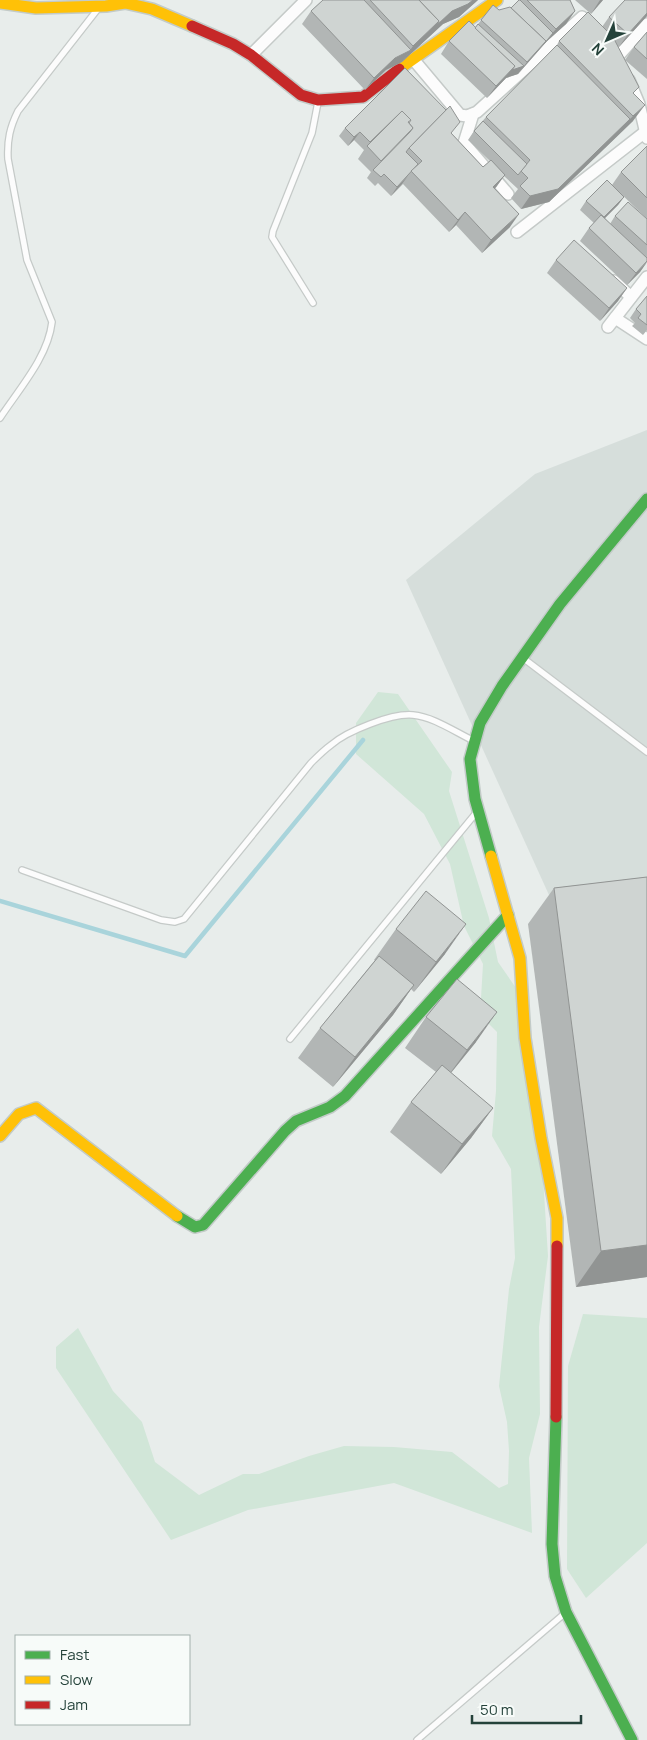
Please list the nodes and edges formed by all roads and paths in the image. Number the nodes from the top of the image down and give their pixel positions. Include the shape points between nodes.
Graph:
1 (306, 0) edge
2 (497, 0) edge
3 (131, 2) edge
4 (0, 3) edge
5 (100, 6) junction
6 (582, 17) edge
7 (647, 24) edge
8 (251, 55) junction
9 (413, 59) junction
10 (318, 100) junction
11 (473, 114) junction
12 (645, 130) edge
13 (508, 194) dead end
14 (517, 232) dead end
15 (605, 272) edge
16 (647, 277) edge
17 (631, 297) junction
18 (312, 303) dead end
19 (615, 318) junction
20 (608, 327) dead end
21 (647, 339) edge
22 (0, 418) edge
23 (647, 499) edge
24 (522, 657) junction
25 (475, 742) junction
26 (647, 752) edge
27 (478, 810) junction
28 (22, 870) dead end
29 (508, 915) junction
30 (290, 1039) dead end
31 (0, 1136) edge
32 (566, 1612) junction
33 (417, 1740) edge
34 (632, 1740) edge

1 - 8 street
2 - 9 street
3 - 5 street
3 - 8 street via 233,44
4 - 5 street via 36,8
5 - 22 lane via 18,111 10,128 8,159 27,260 52,322 38,360
6 - 11 street
7 - 12 street via 619,59
8 - 10 street via 301,95
9 - 10 street via 363,97
9 - 11 street via 460,115
10 - 18 lane via 312,133 272,232
11 - 13 street via 464,143
12 - 14 street
15 - 17 street
16 - 17 street
17 - 19 street
19 - 20 street
19 - 21 street
23 - 24 street via 560,604
24 - 25 street via 480,723
24 - 26 lane
25 - 27 street via 470,759
25 - 28 lane via 414,715 393,716 347,734 311,763 184,920 161,920
27 - 29 street
27 - 30 lane
29 - 31 street via 345,1096 330,1107 296,1120 203,1224 195,1227 188,1224 36,1108 20,1113
29 - 32 street via 520,958 525,1038 556,1218 556,1444 552,1544 555,1576
32 - 33 lane
32 - 34 street

